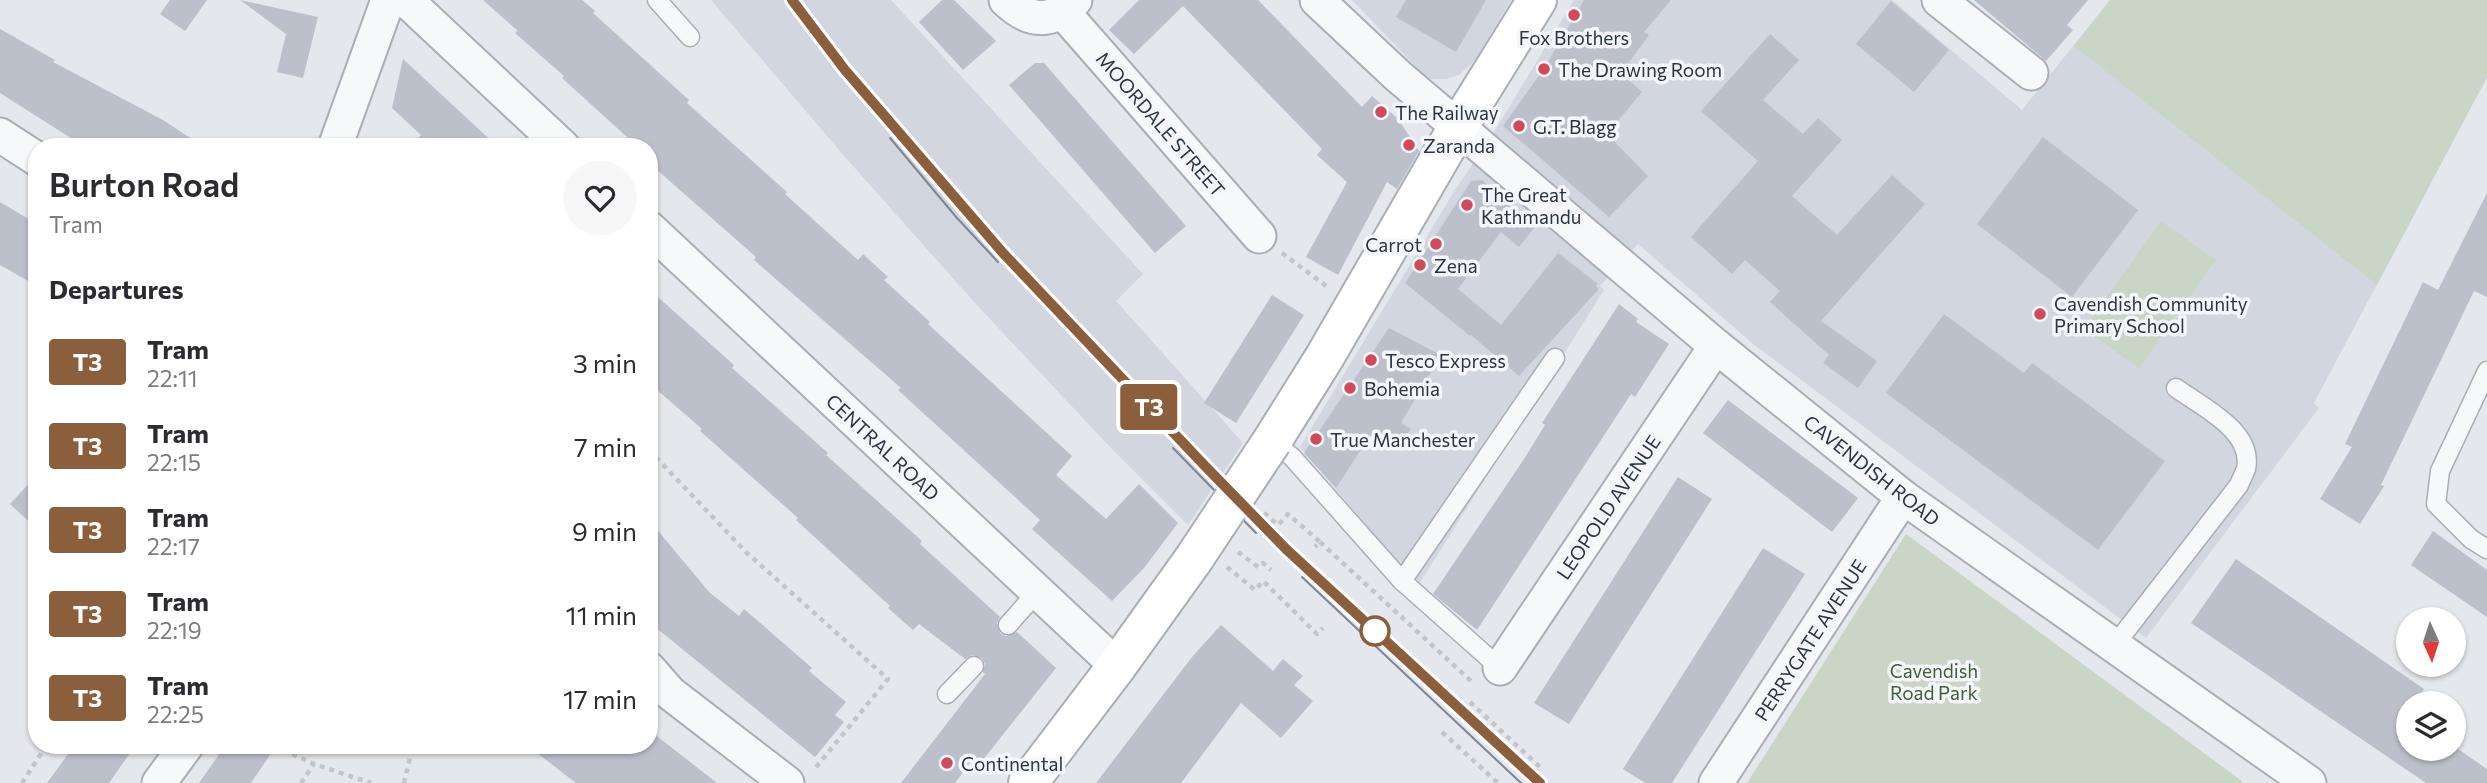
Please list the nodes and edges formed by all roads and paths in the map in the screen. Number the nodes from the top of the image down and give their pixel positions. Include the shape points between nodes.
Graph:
1 (388, 0) edge
2 (405, 0) edge
3 (657, 0) edge
4 (1006, 0) edge
5 (1317, 0) edge
6 (1537, 0) edge
7 (1939, 0) edge
8 (1069, 6) edge
9 (690, 37) dead end
10 (2031, 73) dead end
11 (1458, 127) junction
12 (0, 135) edge
13 (338, 138) edge
14 (553, 138) edge
15 (28, 153) edge
16 (658, 236) edge
17 (1259, 236) joint
18 (1354, 306) junction
19 (1716, 346) junction
20 (1555, 358) dead end
21 (2487, 371) edge
22 (2176, 388) dead end
23 (1272, 441) junction
24 (658, 459) edge
25 (1903, 497) junction
26 (1262, 512) dead end
27 (1320, 542) junction
28 (1315, 547) dead end
29 (2487, 549) edge
30 (1198, 553) junction
31 (1247, 558) dead end
32 (1271, 570) dead end
33 (1402, 581) junction
34 (1038, 591) junction
35 (1008, 625) dead end
36 (1323, 628) dead end
37 (2114, 646) junction
38 (974, 666) dead end
39 (1117, 666) junction
40 (1488, 677) junction
41 (658, 679) edge
42 (947, 694) dead end
43 (1470, 702) dead end
44 (1442, 732) dead end
45 (42, 754) edge
46 (180, 754) edge
47 (292, 754) edge
48 (411, 754) edge
49 (314, 764) junction
50 (800, 778) edge
51 (2289, 778) edge
52 (22, 783) edge
53 (159, 783) edge
54 (301, 783) edge
55 (371, 783) edge
56 (404, 783) edge
57 (1028, 783) edge
58 (1499, 783) edge
59 (1528, 783) edge
60 (1716, 783) edge

1 - 13 street
2 - 14 street
3 - 9 lane
4 - 8 street via 1030,16 1046,17
5 - 11 street, CAVENDISH ROAD
6 - 11 street
7 - 10 street
8 - 17 street, MOORDALE STREET
11 - 18 street
11 - 19 street, CAVENDISH ROAD
12 - 15 street
16 - 34 street, CENTRAL ROAD
17 - 18 path
18 - 23 street
19 - 25 street, CAVENDISH ROAD
19 - 40 street, LEOPOLD AVENUE
20 - 33 lane
21 - 29 lane via 2440,471 2436,504
22 - 37 lane via 2233,429 2246,454 2246,469 2239,485
23 - 30 street, bridge
23 - 33 lane via 1292,457
24 - 50 path via 746,552 888,679
25 - 37 street, CAVENDISH ROAD
25 - 60 street, PERRYGATE AVENUE
26 - 27 path via 1278,525 1288,514
27 - 28 path
27 - 40 path
30 - 36 path via 1255,590 1263,581 1317,634
30 - 39 street
31 - 32 path
33 - 40 lane
34 - 35 lane
34 - 39 street, CENTRAL ROAD
37 - 51 street, CAVENDISH ROAD
38 - 42 lane
39 - 57 street
41 - 50 street via 670,693
43 - 59 path via 1541,768
44 - 58 path
45 - 52 path
46 - 53 street
47 - 49 path
48 - 56 path
49 - 54 path
49 - 55 path

